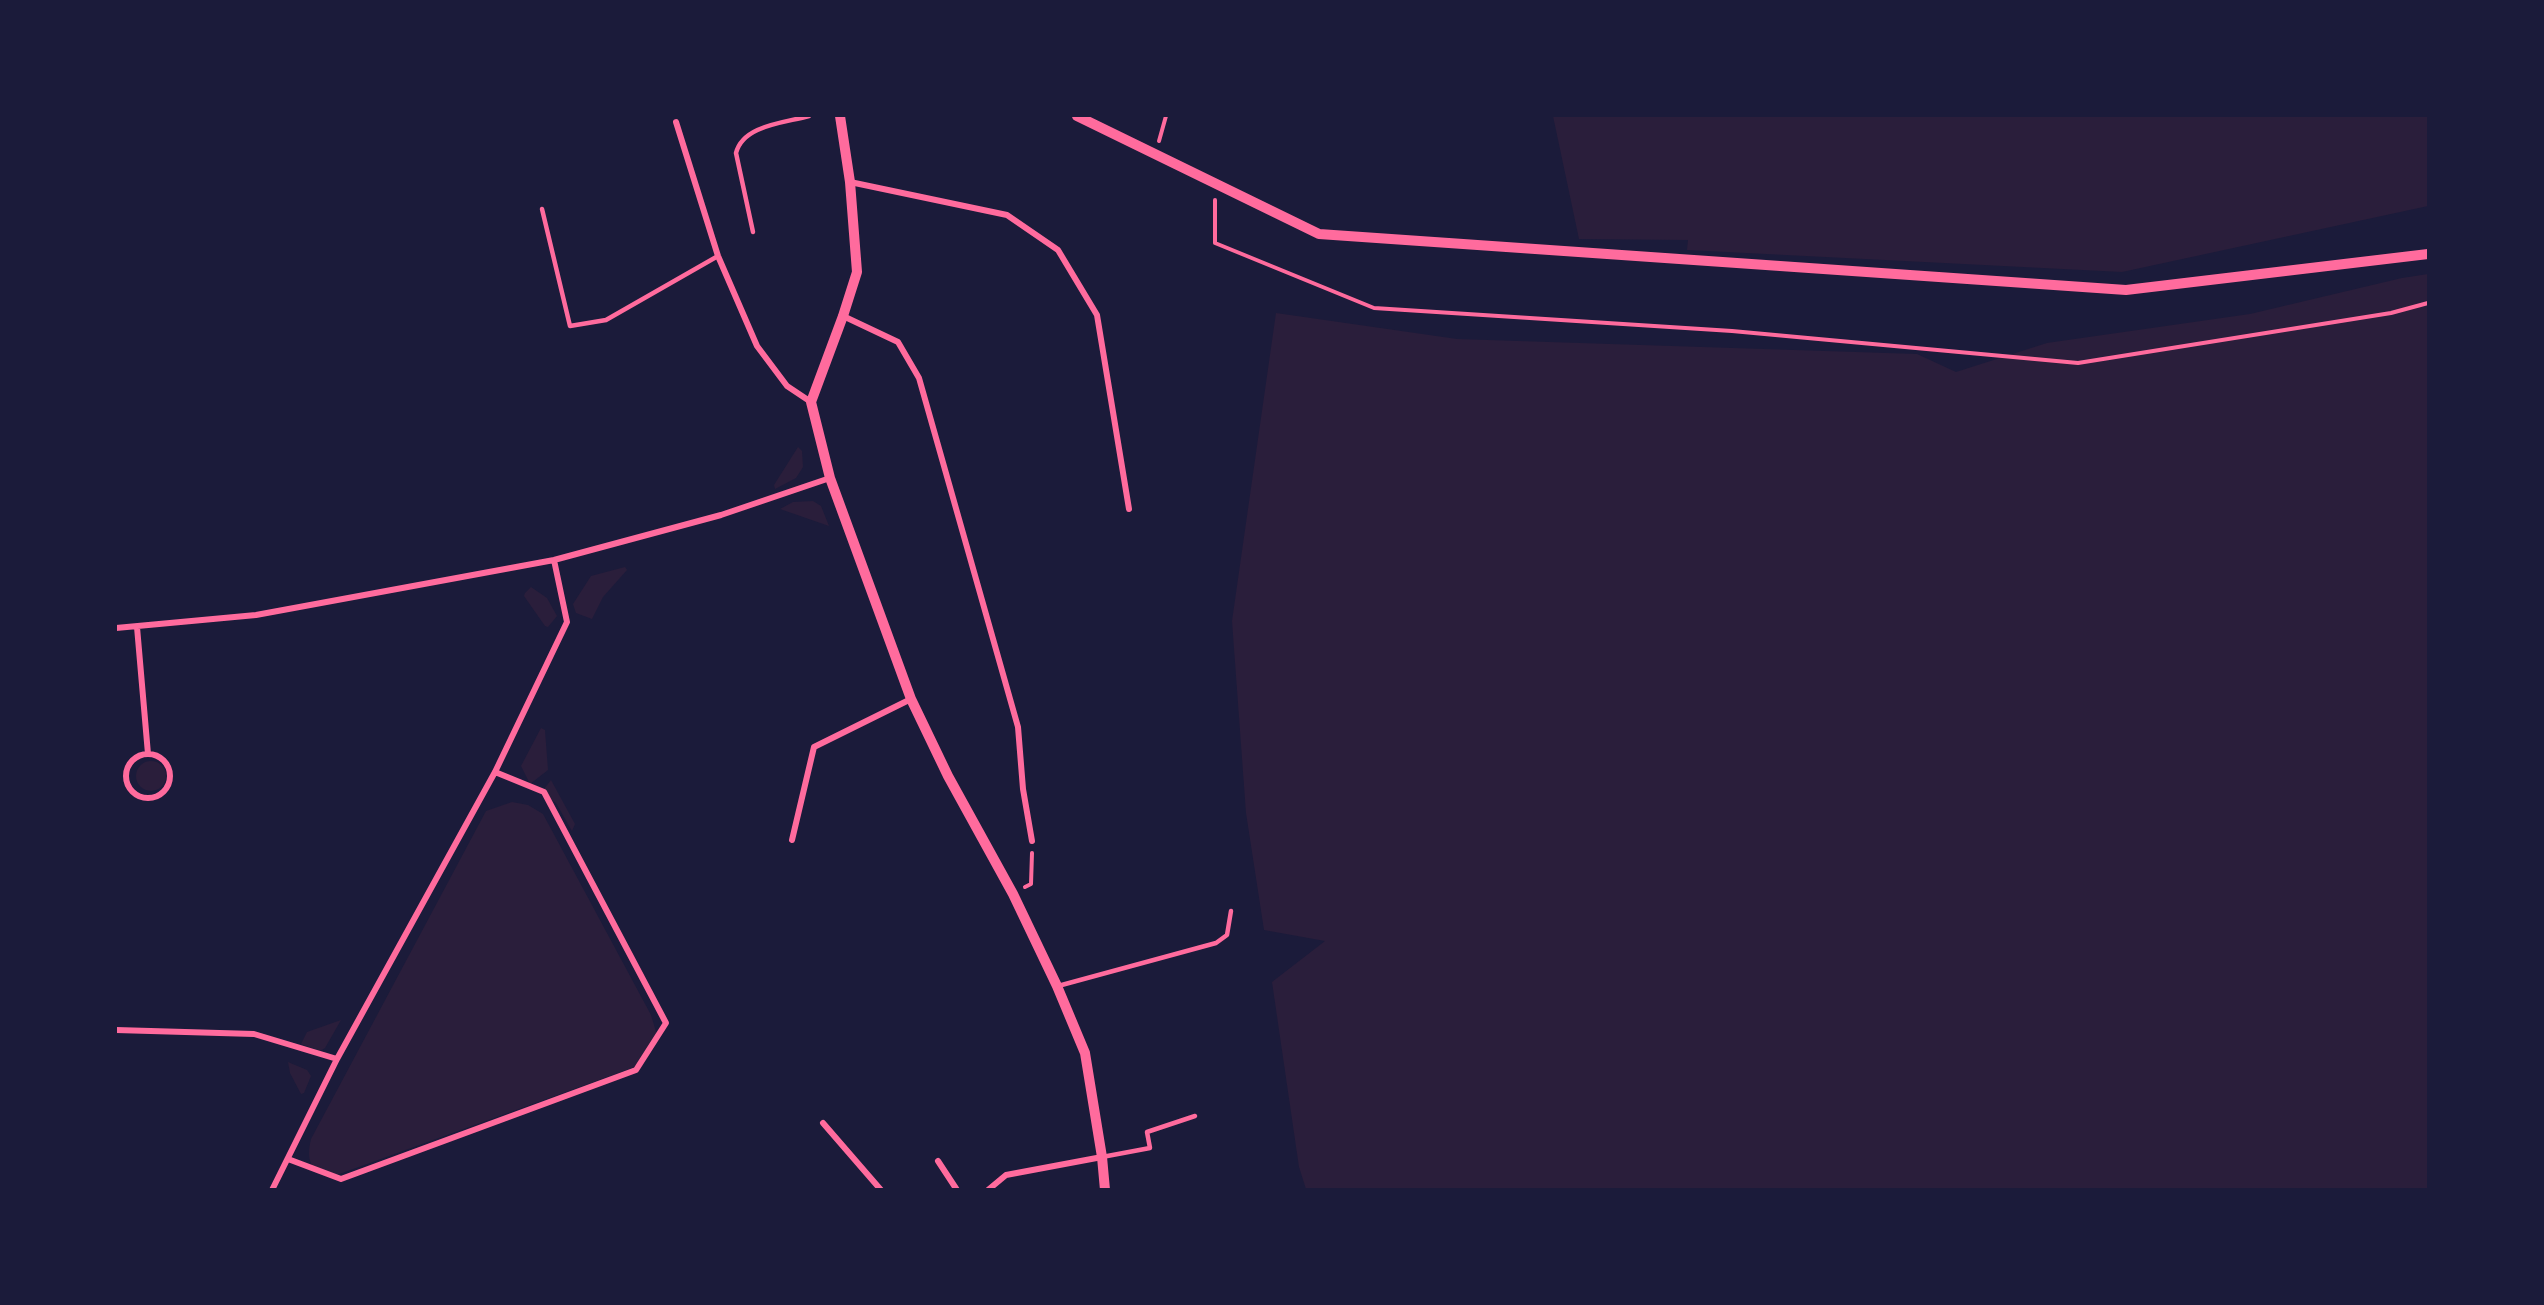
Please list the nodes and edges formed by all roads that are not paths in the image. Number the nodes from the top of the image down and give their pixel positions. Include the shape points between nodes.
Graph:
1 (809, 116) edge
2 (840, 116) edge
3 (1077, 116) edge
4 (676, 122) dead end
5 (850, 182) junction
6 (542, 208) dead end
7 (753, 232) dead end
8 (2428, 254) edge
9 (718, 256) junction
10 (843, 316) junction
11 (811, 402) junction
12 (830, 478) junction
13 (1129, 509) dead end
14 (554, 560) junction
15 (137, 627) junction
16 (116, 628) edge
17 (911, 699) junction
18 (148, 754) junction
19 (495, 772) junction
20 (792, 840) dead end
21 (1032, 841) road end
22 (1231, 911) dead end
23 (1057, 986) junction
24 (116, 1030) edge
25 (337, 1059) junction
26 (1195, 1116) dead end
27 (822, 1123) dead end
28 (1102, 1157) junction
29 (288, 1160) junction
30 (938, 1161) dead end
31 (272, 1190) edge
32 (881, 1190) edge
33 (957, 1190) edge
34 (988, 1190) edge
35 (1105, 1190) edge

1 - 7 lane via 749,132 739,142 736,153
2 - 5 street
3 - 8 street via 1319,234 2127,290
4 - 9 street
5 - 10 street via 856,272
5 - 13 street via 1007,215 1058,250 1097,315
6 - 9 lane via 570,326 606,320
9 - 11 street via 757,345 787,386
10 - 11 street
10 - 21 street via 898,342 920,378 1018,727
11 - 12 street
12 - 14 street via 721,515
12 - 17 street
14 - 15 street via 256,615
14 - 19 street via 567,622
15 - 16 street
15 - 18 street
17 - 20 street via 814,747
17 - 23 street
18 - 18 street via 164,760 170,773 167,787 149,798 130,788 126,775 132,761
19 - 25 street
19 - 29 street via 544,792 666,1023 636,1070 341,1179
22 - 23 lane via 1227,935 1216,943
23 - 28 street via 1084,1053
24 - 25 street via 254,1034
25 - 29 street
26 - 28 lane via 1147,1132 1150,1148
27 - 32 street
28 - 34 street via 1006,1175
28 - 35 street
29 - 31 street
30 - 33 street

